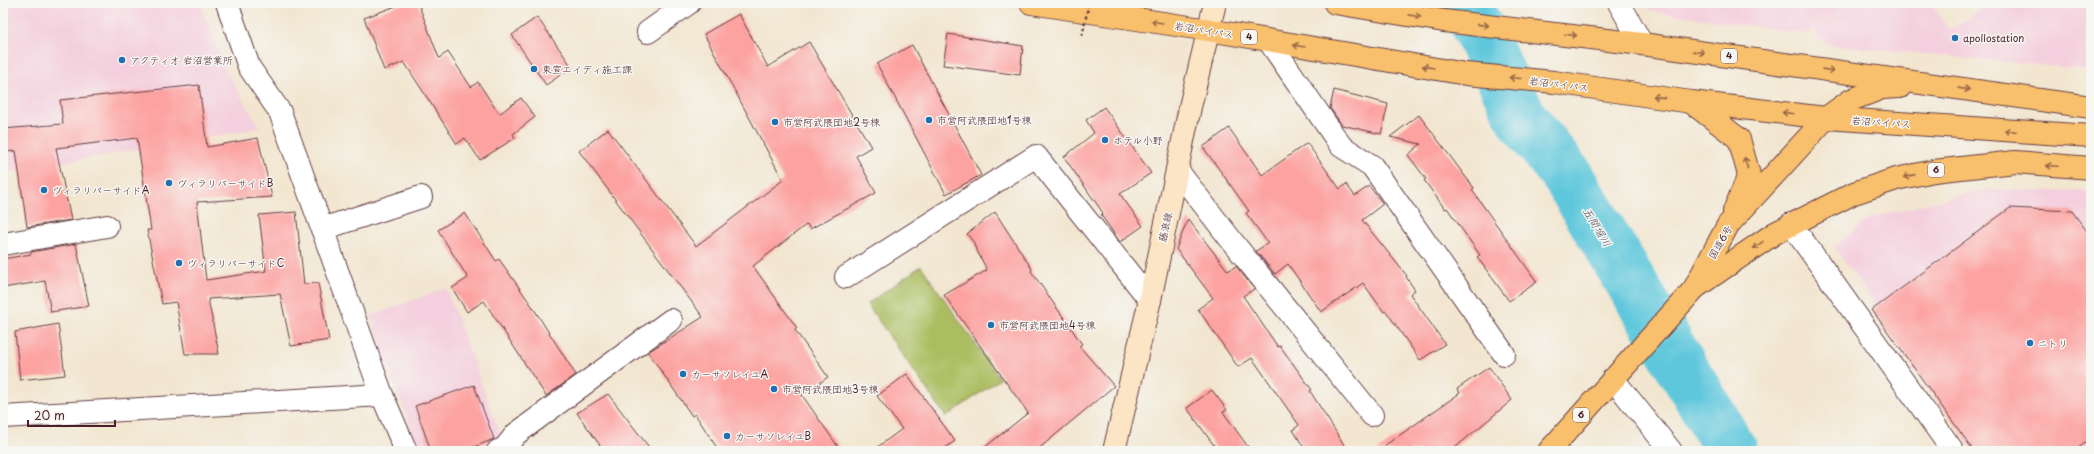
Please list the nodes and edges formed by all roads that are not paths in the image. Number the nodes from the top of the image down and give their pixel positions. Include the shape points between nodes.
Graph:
1 (227, 3) edge
2 (689, 3) edge
3 (1031, 3) edge
4 (1215, 3) edge
5 (1335, 3) edge
6 (1619, 3) edge
7 (1208, 30) junction
8 (648, 32) dead end
9 (1269, 41) junction
10 (1642, 44) junction
11 (1925, 84) junction
12 (1691, 102) junction
13 (2091, 107) edge
14 (1826, 118) junction
15 (2091, 136) edge
16 (2091, 168) edge
17 (1177, 170) junction
18 (421, 197) dead end
19 (1791, 224) junction
20 (1728, 225) junction
21 (107, 226) dead end
22 (322, 229) junction
23 (3, 244) edge
24 (846, 277) dead end
25 (1694, 288) junction
26 (1150, 300) junction
27 (671, 320) dead end
28 (1504, 354) dead end
29 (1613, 379) junction
30 (382, 395) junction
31 (1372, 415) dead end
32 (3, 417) edge
33 (406, 451) edge
34 (498, 451) edge
35 (1114, 451) edge
36 (1549, 451) edge
37 (1671, 451) edge
38 (1953, 451) edge

1 - 22 street via 249,67 280,112
2 - 8 street
7 -> 3 highway, 岩沼バイパス / 4
4 - 7 street, 藤浪線
5 -> 10 highway, 4 via 1444,21
6 - 10 street
7 - 9 highway, 岩沼バイパス / 4
7 - 17 street, 藤浪線
12 -> 9 highway, 岩沼バイパス / 4 via 1554,82 1466,74
9 - 28 street via 1341,146 1372,166
10 -> 11 highway, 4
11 -> 13 highway, 4
11 - 14 highway, 国道6号 / 6 via 1882,88 1851,100
14 -> 12 highway, 岩沼バイパス / 4
20 -> 12 highway via 1749,175 1739,140
15 -> 14 highway, 岩沼バイパス / 4
14 - 20 highway, 国道6号 / 6
16 -> 19 highway, 6 via 2015,162 1934,171 1896,179 1854,194
17 - 26 street, 藤浪線
17 - 31 street
18 - 22 street
19 -> 25 highway, 6
19 - 38 street
20 - 25 highway, 国道6号 / 6
21 - 23 street
22 - 30 street
24 - 26 street via 1036,156
25 - 29 highway, 国道6号 / 6
26 - 35 street, 藤浪線
27 - 34 street via 516,434 504,449
29 - 36 highway, 国道6号 / 6
29 - 37 street
30 - 32 street
30 - 33 street

